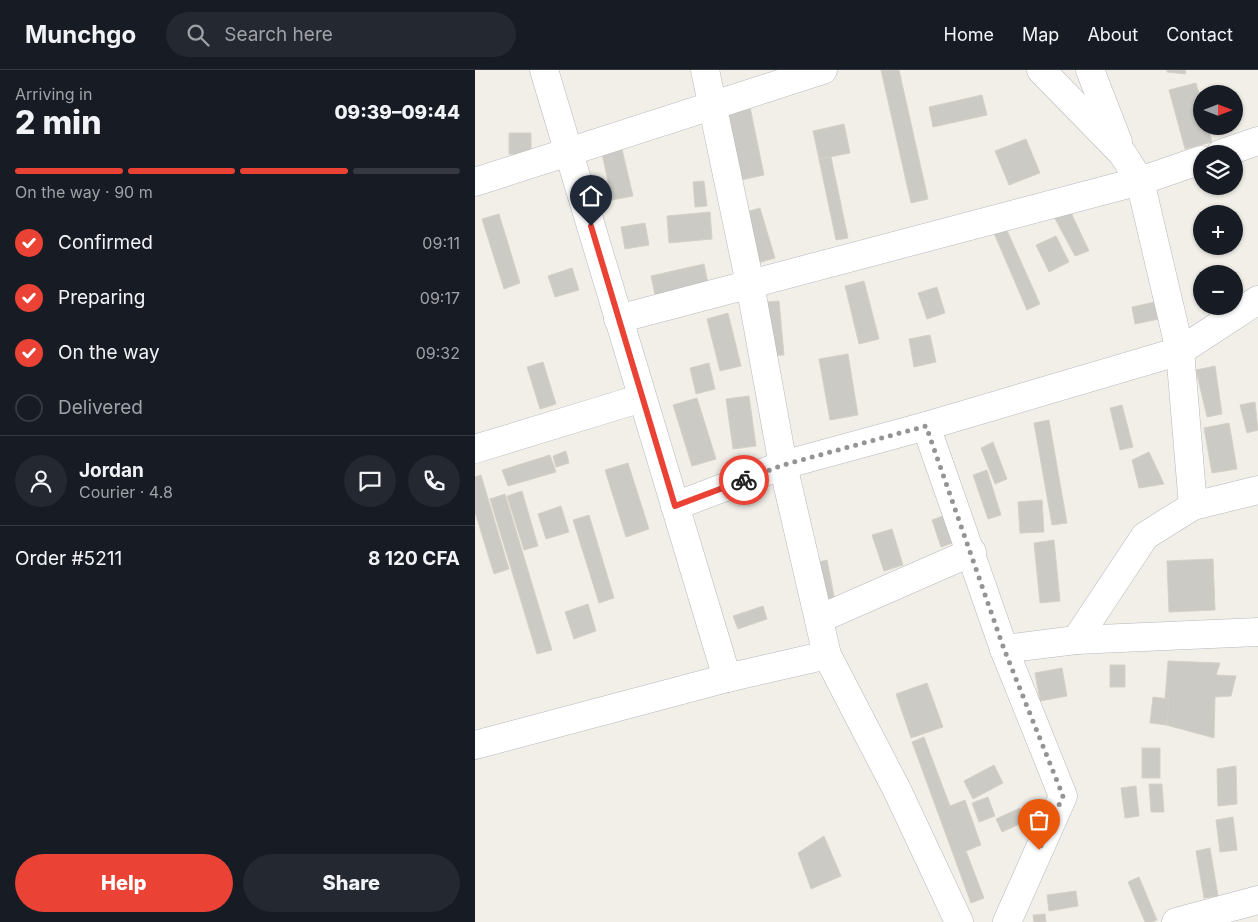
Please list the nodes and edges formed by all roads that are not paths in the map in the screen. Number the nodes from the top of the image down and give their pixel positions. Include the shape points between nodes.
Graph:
1 (544, 70) edge
2 (705, 70) edge
3 (823, 70) edge
4 (1041, 70) edge
5 (1090, 70) edge
6 (711, 106) junction
7 (1258, 141) edge
8 (1243, 146) edge
9 (569, 153) junction
10 (1122, 153) junction
11 (1193, 163) edge
12 (1140, 181) junction
13 (475, 182) edge
14 (750, 284) junction
15 (1258, 300) edge
16 (618, 319) junction
17 (1180, 351) junction
18 (643, 398) junction
19 (926, 426) junction
20 (475, 449) edge
21 (783, 465) junction
22 (1258, 490) edge
23 (675, 506) junction
24 (1193, 506) junction
25 (972, 552) junction
26 (819, 619) junction
27 (1258, 632) edge
28 (1076, 640) junction
29 (1004, 649) junction
30 (827, 655) junction
31 (727, 678) junction
32 (475, 746) edge
33 (1258, 900) edge
34 (959, 922) edge
35 (1007, 922) edge
36 (1176, 922) edge

1 - 9 street
2 - 6 street
3 - 6 street
4 - 10 street
5 - 10 street
6 - 9 street
6 - 14 street
7 - 8 street
9 - 13 street
9 - 16 street
10 - 12 street
11 - 12 street
12 - 14 street
12 - 17 street
14 - 16 street
14 - 21 street
15 - 17 street
16 - 18 street
17 - 19 street
17 - 24 street
18 - 20 street
18 - 23 street
19 - 21 street
19 - 25 street
21 - 23 street
21 - 26 street
22 - 24 street
23 - 31 street
24 - 28 street via 1145,536
25 - 26 street
25 - 29 street
26 - 30 street
27 - 28 street
28 - 29 street
29 - 35 street via 1063,796
30 - 31 street
30 - 34 street via 897,790
31 - 32 street
33 - 36 street

